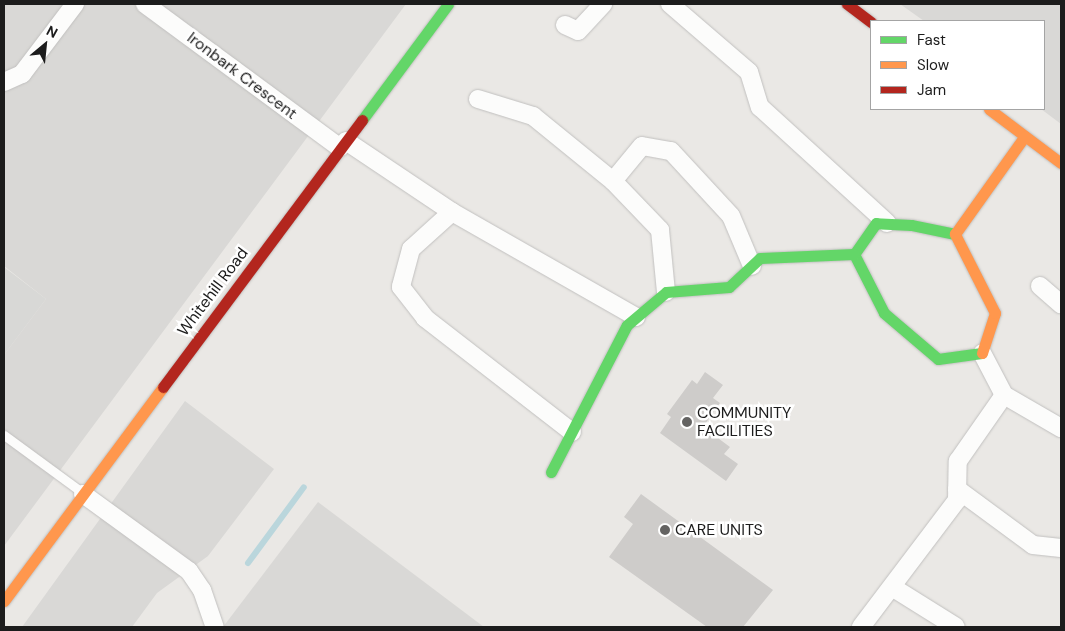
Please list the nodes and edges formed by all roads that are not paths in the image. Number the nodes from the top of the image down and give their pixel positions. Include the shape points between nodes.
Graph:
1 (75, 4) edge
2 (145, 4) edge
3 (448, 4) edge
4 (603, 4) edge
5 (670, 4) edge
6 (847, 4) edge
7 (870, 21) edge
8 (565, 25) dead end
9 (4, 82) edge
10 (478, 98) dead end
11 (990, 110) edge
12 (1025, 136) junction
13 (343, 144) junction
14 (1061, 163) edge
15 (613, 181) junction
16 (452, 212) junction
17 (887, 223) junction
18 (955, 234) junction
19 (854, 254) junction
20 (752, 266) junction
21 (1040, 286) dead end
22 (666, 292) junction
23 (1061, 304) edge
24 (636, 318) junction
25 (982, 353) junction
26 (1004, 395) junction
27 (1061, 428) edge
28 (572, 432) junction
29 (4, 434) edge
30 (551, 472) dead end
31 (957, 488) junction
32 (83, 494) junction
33 (1061, 548) edge
34 (892, 587) junction
35 (4, 601) edge
36 (215, 627) edge
37 (860, 627) edge
38 (956, 627) edge

1 - 9 street via 22,74
2 - 13 street, Ironbark Crescent
3 - 13 street, Whitehill Road
4 - 8 street via 578,31
5 - 17 street via 749,72 760,106
6 - 7 street
10 - 15 street via 533,116
11 - 12 street
12 - 14 street
12 - 18 street
13 - 16 street, Ironbark Crescent
13 - 32 street, Whitehill Road
15 - 20 street via 642,146 671,151 731,216
15 - 22 street via 660,230
16 - 24 street, Ironbark Crescent
16 - 28 street via 411,249 401,287 425,318
17 - 18 street
17 - 19 street via 876,222
18 - 25 street via 995,313
19 - 20 street via 760,258
19 - 25 street via 884,313 938,359
20 - 22 street via 729,287
21 - 23 street
22 - 24 street
24 - 28 street via 627,325
25 - 26 street
26 - 27 street
26 - 31 street via 958,461
28 - 30 street
29 - 32 lane
31 - 33 street via 1034,545
31 - 34 street via 957,500
32 - 35 street, Whitehill Road
32 - 36 street via 189,571 202,590
34 - 37 street
34 - 38 street

